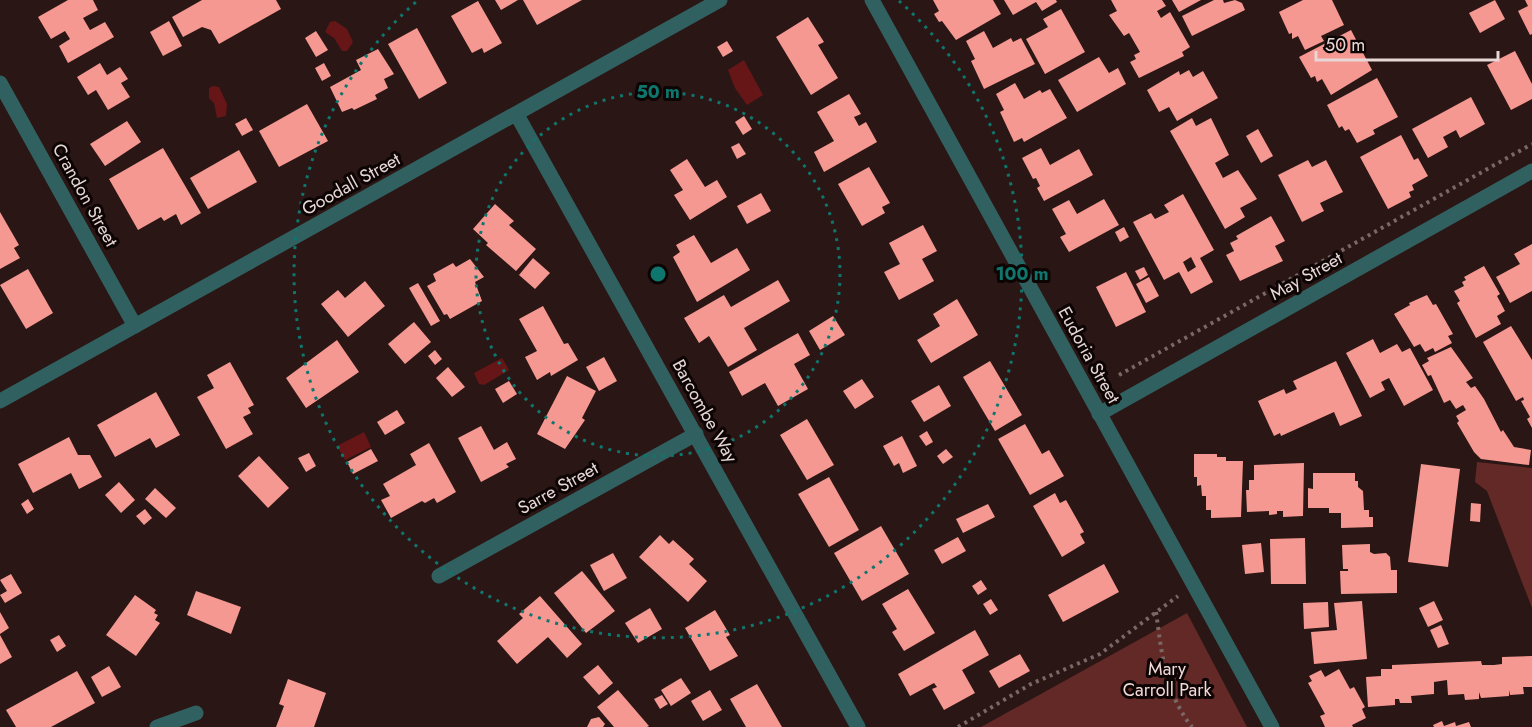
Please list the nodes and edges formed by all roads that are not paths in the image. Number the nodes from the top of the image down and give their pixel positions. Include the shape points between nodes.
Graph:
1 (720, 0) edge
2 (872, 0) edge
3 (0, 83) edge
4 (517, 114) junction
5 (1532, 171) edge
6 (135, 327) junction
7 (0, 401) edge
8 (1099, 414) junction
9 (696, 434) junction
10 (439, 576) dead end
11 (196, 713) dead end
12 (157, 727) edge
13 (858, 727) edge
14 (1272, 727) edge

1 - 4 street, Goodall Street
2 - 8 street, Eudoria Street
3 - 6 street, Crandon Street
4 - 6 street, Goodall Street
4 - 9 street, Barcombe Way
5 - 8 street, May Street
6 - 7 street, Goodall Street
8 - 14 street, Eudoria Street
9 - 10 street, Sarre Street
9 - 13 street, Barcombe Way
11 - 12 street

